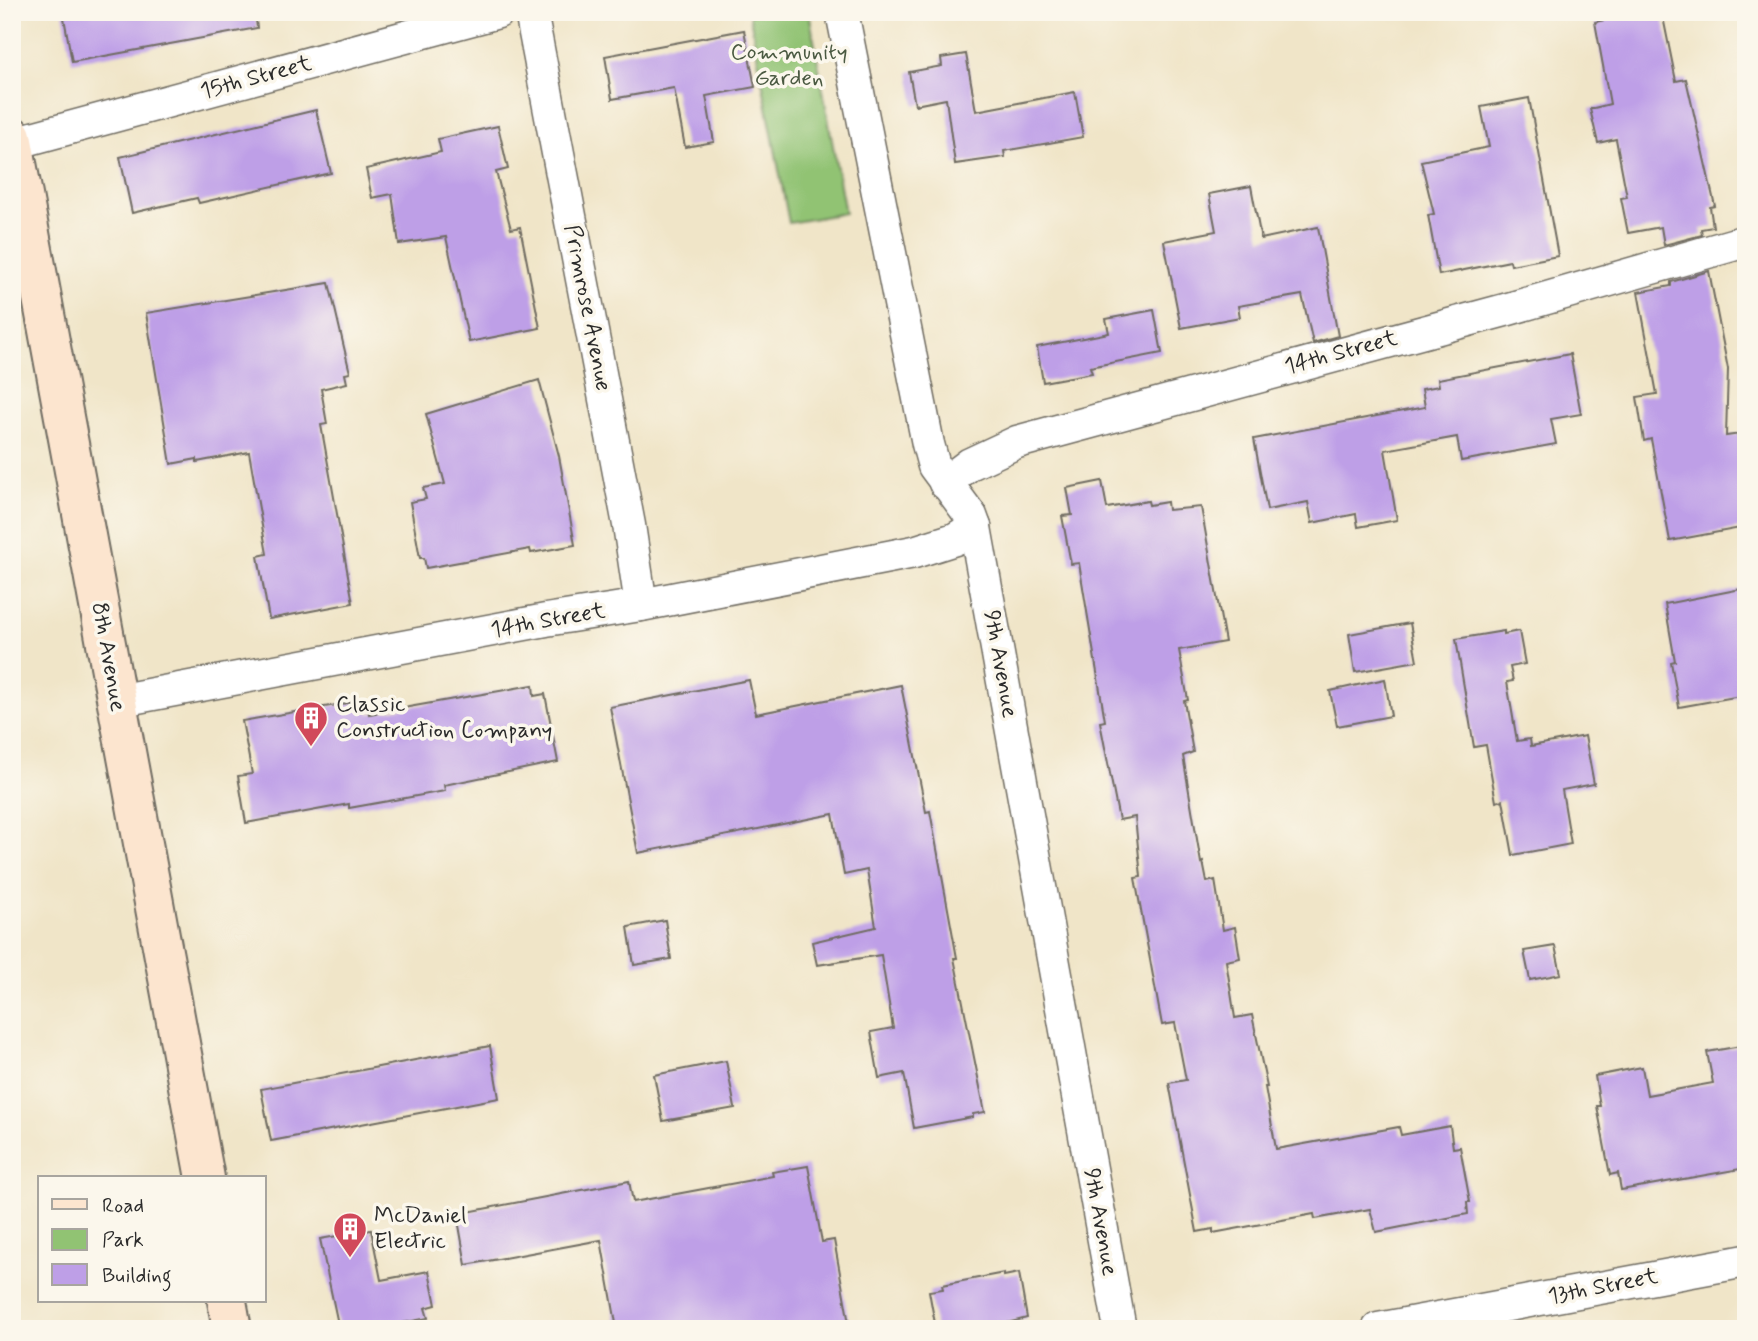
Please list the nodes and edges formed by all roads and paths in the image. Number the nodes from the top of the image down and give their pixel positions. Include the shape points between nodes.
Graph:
1 (498, 12) edge
2 (531, 12) edge
3 (842, 12) edge
4 (13, 140) edge
5 (1746, 242) edge
6 (945, 483) junction
7 (975, 527) junction
8 (641, 605) junction
9 (116, 701) junction
10 (205, 1176) edge
11 (1746, 1261) edge
12 (227, 1302) edge
13 (232, 1329) edge
14 (1119, 1329) edge
15 (1378, 1329) edge

1 - 4 street, 15th Street
2 - 8 street, Primrose Avenue
3 - 6 street, 9th Avenue via 928,444
4 - 9 main road, 8th Avenue
5 - 6 street, 14th Street via 1017,442 970,464
6 - 7 street, 9th Avenue
7 - 8 street, 14th Street via 918,551
7 - 14 street, 9th Avenue
8 - 9 street, 14th Street
9 - 10 main road, 8th Avenue
11 - 15 street, 13th Street
12 - 13 main road

